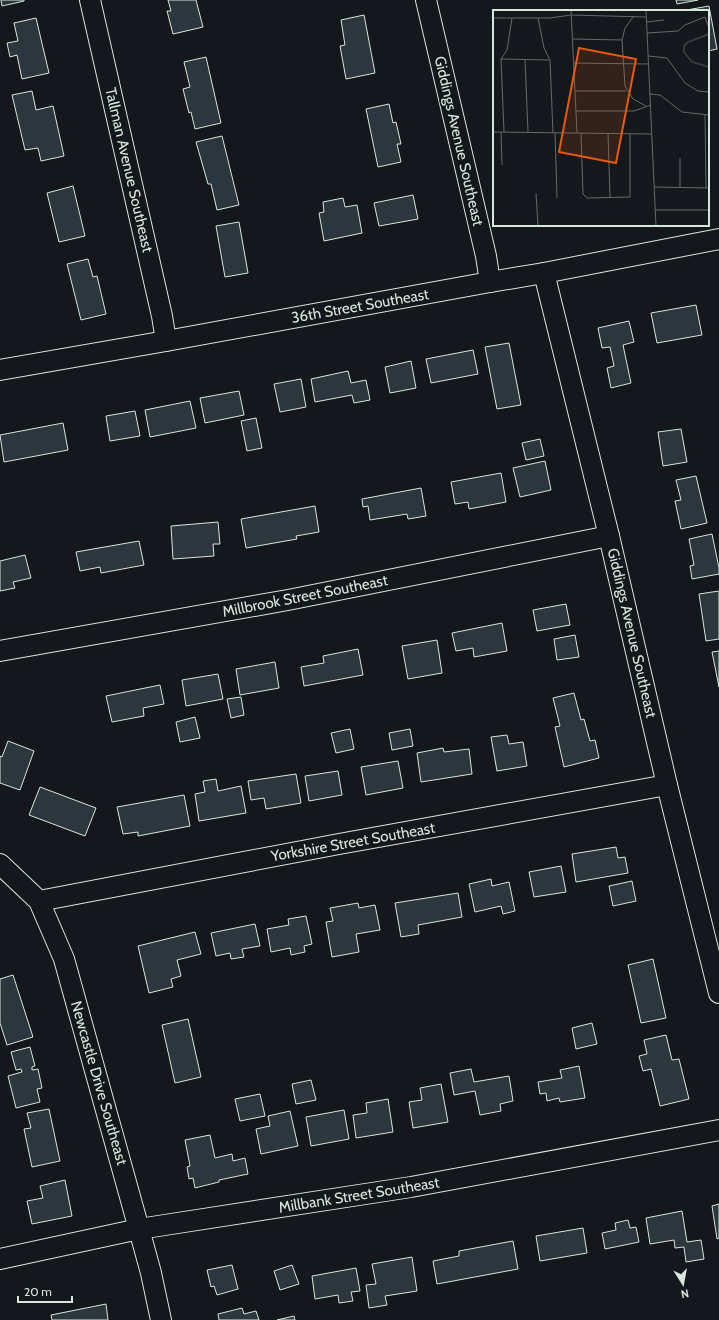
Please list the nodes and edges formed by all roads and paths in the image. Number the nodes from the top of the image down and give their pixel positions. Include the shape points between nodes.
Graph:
1 (90, 0) edge
2 (426, 0) edge
3 (719, 239) edge
4 (544, 273) junction
5 (490, 282) junction
6 (166, 341) junction
7 (0, 370) edge
8 (609, 536) junction
9 (0, 651) edge
10 (667, 785) junction
11 (0, 864) edge
12 (40, 901) junction
13 (719, 993) edge
14 (719, 1130) edge
15 (139, 1229) junction
16 (0, 1260) edge
17 (161, 1320) edge

1 - 6 street, Tallman Avenue Southeast
2 - 5 street, Giddings Avenue Southeast
3 - 4 street, 36th Street Southeast
4 - 5 street, 36th Street Southeast
4 - 8 street, Giddings Avenue Southeast
5 - 6 street, 36th Street Southeast
6 - 7 street, 36th Street Southeast
8 - 9 street, Millbrook Street Southeast via 288,600
8 - 10 street, Giddings Avenue Southeast
10 - 12 street, Yorkshire Street Southeast
10 - 13 street, Giddings Avenue Southeast
11 - 12 street, Newcastle Drive Southeast
12 - 15 street, Newcastle Drive Southeast via 64,959
14 - 15 street, Millbank Street Southeast via 411,1187
15 - 16 street, Millbank Street Southeast
15 - 17 street, Newcastle Drive Southeast

